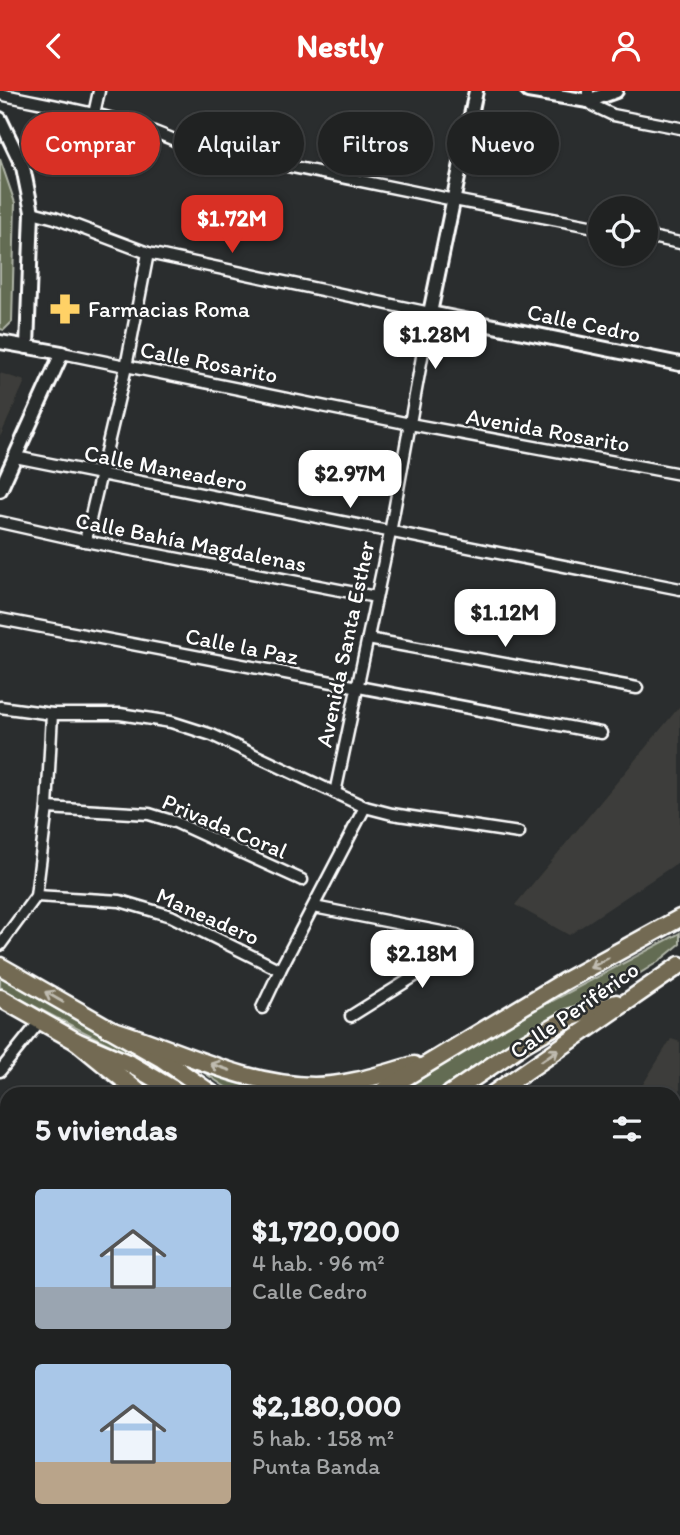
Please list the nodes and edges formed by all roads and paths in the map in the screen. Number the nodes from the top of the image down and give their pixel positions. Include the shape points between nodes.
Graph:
1 (99, 91) edge
2 (475, 91) edge
3 (528, 91) edge
4 (616, 91) edge
5 (0, 94) edge
6 (588, 96) edge
7 (85, 112) edge
8 (94, 112) edge
9 (0, 119) edge
10 (680, 128) edge
11 (160, 134) edge
12 (454, 200) junction
13 (32, 212) junction
14 (588, 226) edge
15 (658, 238) edge
16 (680, 243) edge
17 (148, 253) junction
18 (430, 313) junction
19 (0, 342) edge
20 (27, 347) junction
21 (62, 353) junction
22 (680, 364) edge
23 (126, 367) junction
24 (410, 424) junction
25 (15, 457) junction
26 (680, 474) edge
27 (102, 475) junction
28 (0, 490) edge
29 (0, 522) edge
30 (390, 533) junction
31 (85, 541) junction
32 (680, 589) edge
33 (376, 597) junction
34 (0, 619) edge
35 (368, 639) junction
36 (357, 688) junction
37 (637, 688) dead end
38 (0, 706) edge
39 (52, 714) junction
40 (601, 733) dead end
41 (335, 793) junction
42 (365, 807) junction
43 (47, 808) junction
44 (519, 832) dead end
45 (302, 880) dead end
46 (36, 896) junction
47 (314, 907) junction
48 (680, 918) edge
49 (0, 945) edge
50 (0, 966) edge
51 (680, 966) edge
52 (280, 970) junction
53 (0, 998) edge
54 (633, 998) junction
55 (262, 1009) dead end
56 (351, 1016) dead end
57 (40, 1021) junction
58 (107, 1028) junction
59 (76, 1041) junction
60 (430, 1061) junction
61 (0, 1071) edge
62 (132, 1087) edge
63 (169, 1087) edge
64 (202, 1087) edge
65 (389, 1087) edge
66 (460, 1087) edge
67 (503, 1087) edge

1 - 8 street
2 - 12 street, Avenida Santa Esther
3 - 6 street
4 - 6 street
5 - 7 street
6 - 10 street via 594,106 613,115
9 - 13 street via 23,167
11 - 12 street via 185,145
12 - 14 street
12 - 18 street, Avenida Santa Esther
13 - 17 street, Calle Cedro
13 - 20 street
15 - 16 street
17 - 18 street, Calle Cedro
17 - 23 street
18 - 22 street, Calle Cedro
18 - 24 street, Avenida Santa Esther
19 - 20 street, Calle Rosarito
20 - 21 street, Calle Rosarito
21 - 23 street, Calle Rosarito
21 - 25 street
23 - 24 street, Calle Rosarito
23 - 27 street
24 - 26 street, Avenida Rosarito
24 - 30 street, Avenida Santa Esther
25 - 27 street, Calle Maneadero
25 - 28 street
27 - 30 street, Calle Maneadero
27 - 31 street
29 - 31 street, Calle Bahía Magdalenas
30 - 32 street, Calle Maneadero
30 - 33 street, Avenida Santa Esther
31 - 33 street, Calle Bahía Magdalenas
33 - 35 street, Avenida Santa Esther
34 - 36 street, Calle la Paz
35 - 36 street, Avenida Santa Esther
35 - 37 street
36 - 40 street, Calle la Paz
36 - 41 street, Avenida Santa Esther
38 - 39 street
39 - 41 street via 120,715 171,722
39 - 43 street
41 - 42 street
42 - 44 street
42 - 47 street
43 - 45 street, Privada Coral via 149,814 175,821
43 - 46 street
46 - 49 street
46 - 52 street, Maneadero via 120,901 171,916
47 - 52 street
47 - 56 street via 457,935 463,940 455,951
48 -> 60 main road, Calle Periférico
58 -> 50 main road
51 - 54 main road, Calle Periférico
52 - 55 street
53 - 57 main road
54 - 66 main road via 569,1018
67 -> 54 main road, Calle Periférico
57 - 59 main road
57 - 61 street
60 -> 58 main road via 340,1084 277,1083
58 - 64 main road
59 - 62 main road
59 - 63 main road
60 - 65 main road, Calle Periférico

